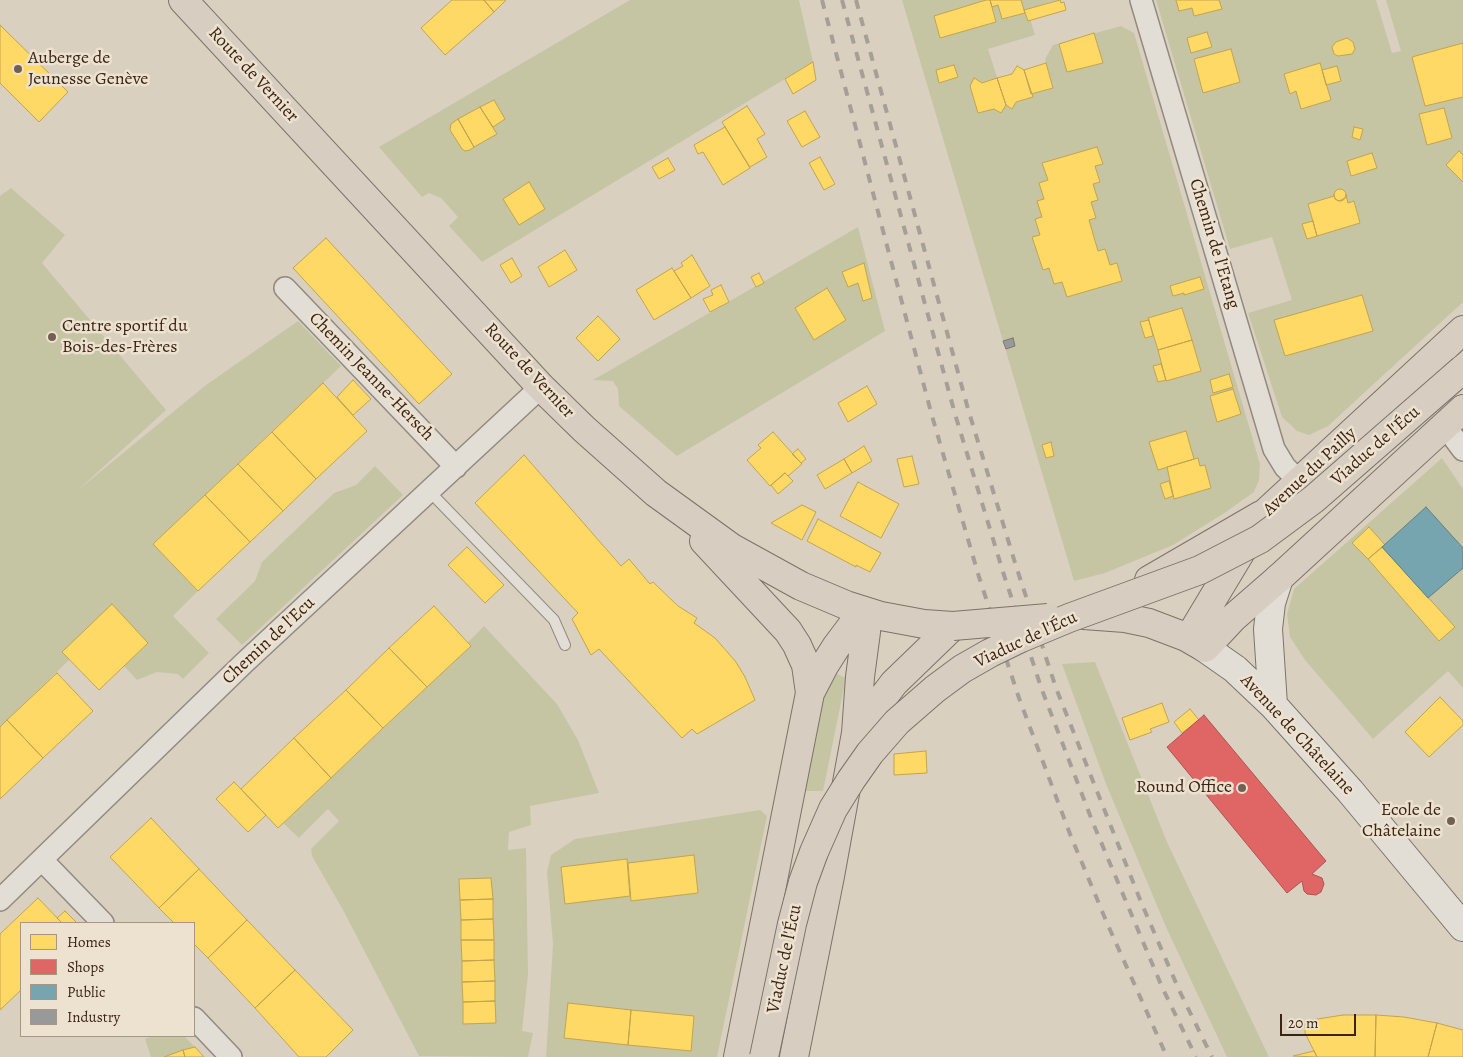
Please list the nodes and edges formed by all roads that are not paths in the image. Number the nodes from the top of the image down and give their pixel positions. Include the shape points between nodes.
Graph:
1 (183, 0) edge
2 (1141, 0) edge
3 (285, 288) dead end
4 (1463, 330) edge
5 (1463, 369) edge
6 (542, 387) junction
7 (1454, 417) edge
8 (1463, 450) edge
9 (456, 467) junction
10 (1299, 481) junction
11 (434, 488) junction
12 (671, 505) junction
13 (1263, 515) junction
14 (1279, 578) junction
15 (866, 612) junction
16 (1084, 615) junction
17 (953, 626) junction
18 (1197, 643) junction
19 (565, 645) dead end
20 (810, 693) junction
21 (1273, 705) junction
22 (856, 733) junction
23 (42, 860) junction
24 (0, 900) edge
25 (103, 922) edge
26 (1463, 927) edge
27 (195, 1019) edge
28 (231, 1057) edge
29 (738, 1057) edge
30 (764, 1057) edge
31 (794, 1057) edge

1 - 6 main road, Route de Vernier
2 - 10 street, Chemin de l'Etang via 1274,449
3 - 9 street, Chemin Jeanne-Hersch
4 - 10 main road, Avenue du Pailly
5 - 30 main road, Viaduc de l'Écu, bridge via 1326,490 1260,539 1200,570 1061,621 990,653 935,689 897,722 851,780 814,852 792,924
6 - 9 street, Chemin de l'Ecu
6 - 12 main road, Route de Vernier via 590,435
7 - 8 street
7 - 14 main road
9 - 11 street, Chemin de l'Ecu
10 - 13 main road, Avenue du Pailly
11 - 19 lane via 554,620
11 - 23 street, Chemin de l'Ecu via 244,663
12 - 15 main road, Route de Vernier via 732,548 781,576
12 - 20 main road via 788,631 806,665
13 - 16 main road
13 - 18 main road, Avenue du Pailly
14 - 18 main road via 1233,618
14 - 21 main road via 1271,602 1268,629
15 - 17 main road, Route de Vernier via 924,624
15 - 20 main road via 841,640
15 - 22 main road
16 - 17 main road, Route de Vernier, bridge
16 - 18 main road, Avenue de Châtelaine via 1149,623
17 - 22 main road via 894,683
18 - 21 main road, Avenue de Châtelaine via 1235,669
20 - 29 main road
21 - 26 main road, Avenue de Châtelaine via 1350,791
22 - 31 main road
23 - 24 street, Chemin de l'Ecu
23 - 25 street
27 - 28 street

